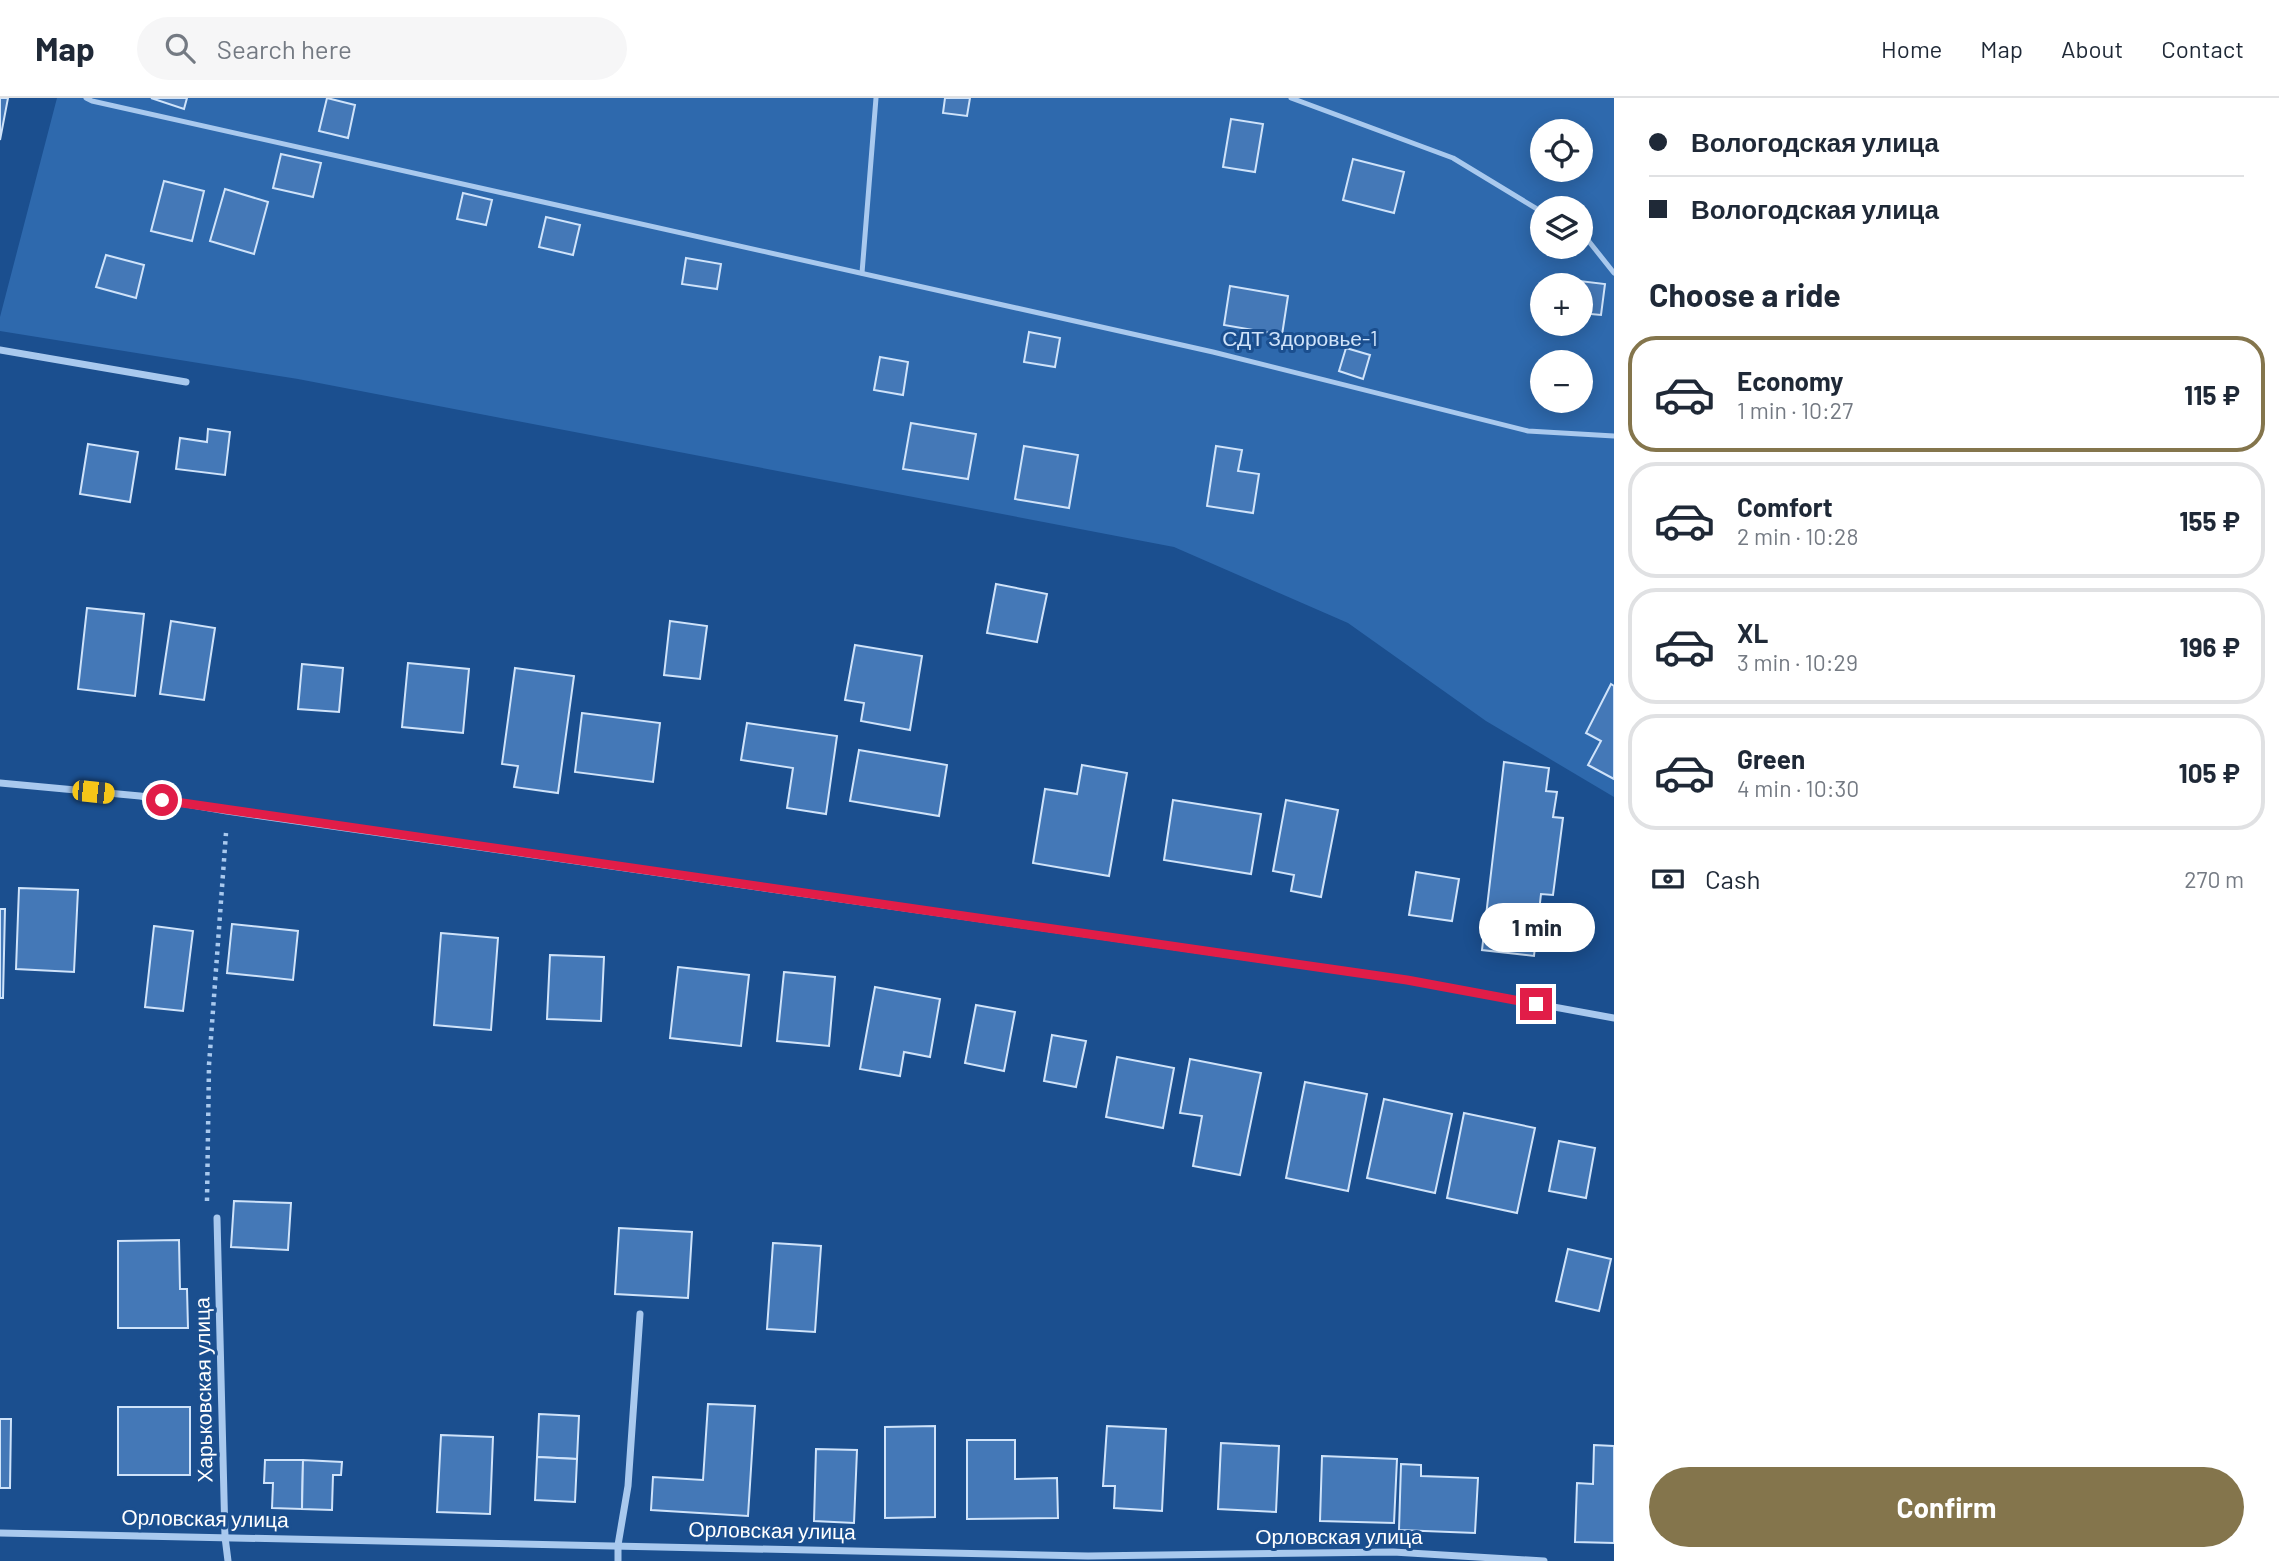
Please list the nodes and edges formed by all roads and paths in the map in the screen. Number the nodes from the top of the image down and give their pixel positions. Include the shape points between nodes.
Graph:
1 (86, 98) edge
2 (876, 98) edge
3 (1291, 98) edge
4 (1530, 205) edge
5 (1593, 247) edge
6 (862, 272) junction
7 (1614, 273) edge
8 (0, 350) edge
9 (186, 382) dead end
10 (1614, 436) edge
11 (0, 783) edge
12 (227, 811) junction
13 (1614, 1018) edge
14 (217, 1218) joint
15 (640, 1314) dead end
16 (0, 1533) edge
17 (225, 1537) junction
18 (618, 1545) junction
19 (1393, 1552) junction
20 (228, 1561) edge
21 (618, 1561) edge
22 (1393, 1561) edge
23 (1544, 1561) edge

1 - 6 lane
2 - 6 lane
3 - 4 lane via 1453,158
5 - 7 lane
6 - 10 lane via 1213,352 1528,431
8 - 9 street
11 - 12 street via 140,796
12 - 13 street via 1393,978
12 - 14 path via 209,1065 206,1198
14 - 17 street, Харьковская улица
15 - 18 street via 628,1486
16 - 17 street, Орловская улица
17 - 18 street, Орловская улица
17 - 20 street, Харьковская улица
18 - 19 street, Орловская улица via 1088,1556
18 - 21 street
19 - 22 street
19 - 23 street, Орловская улица

